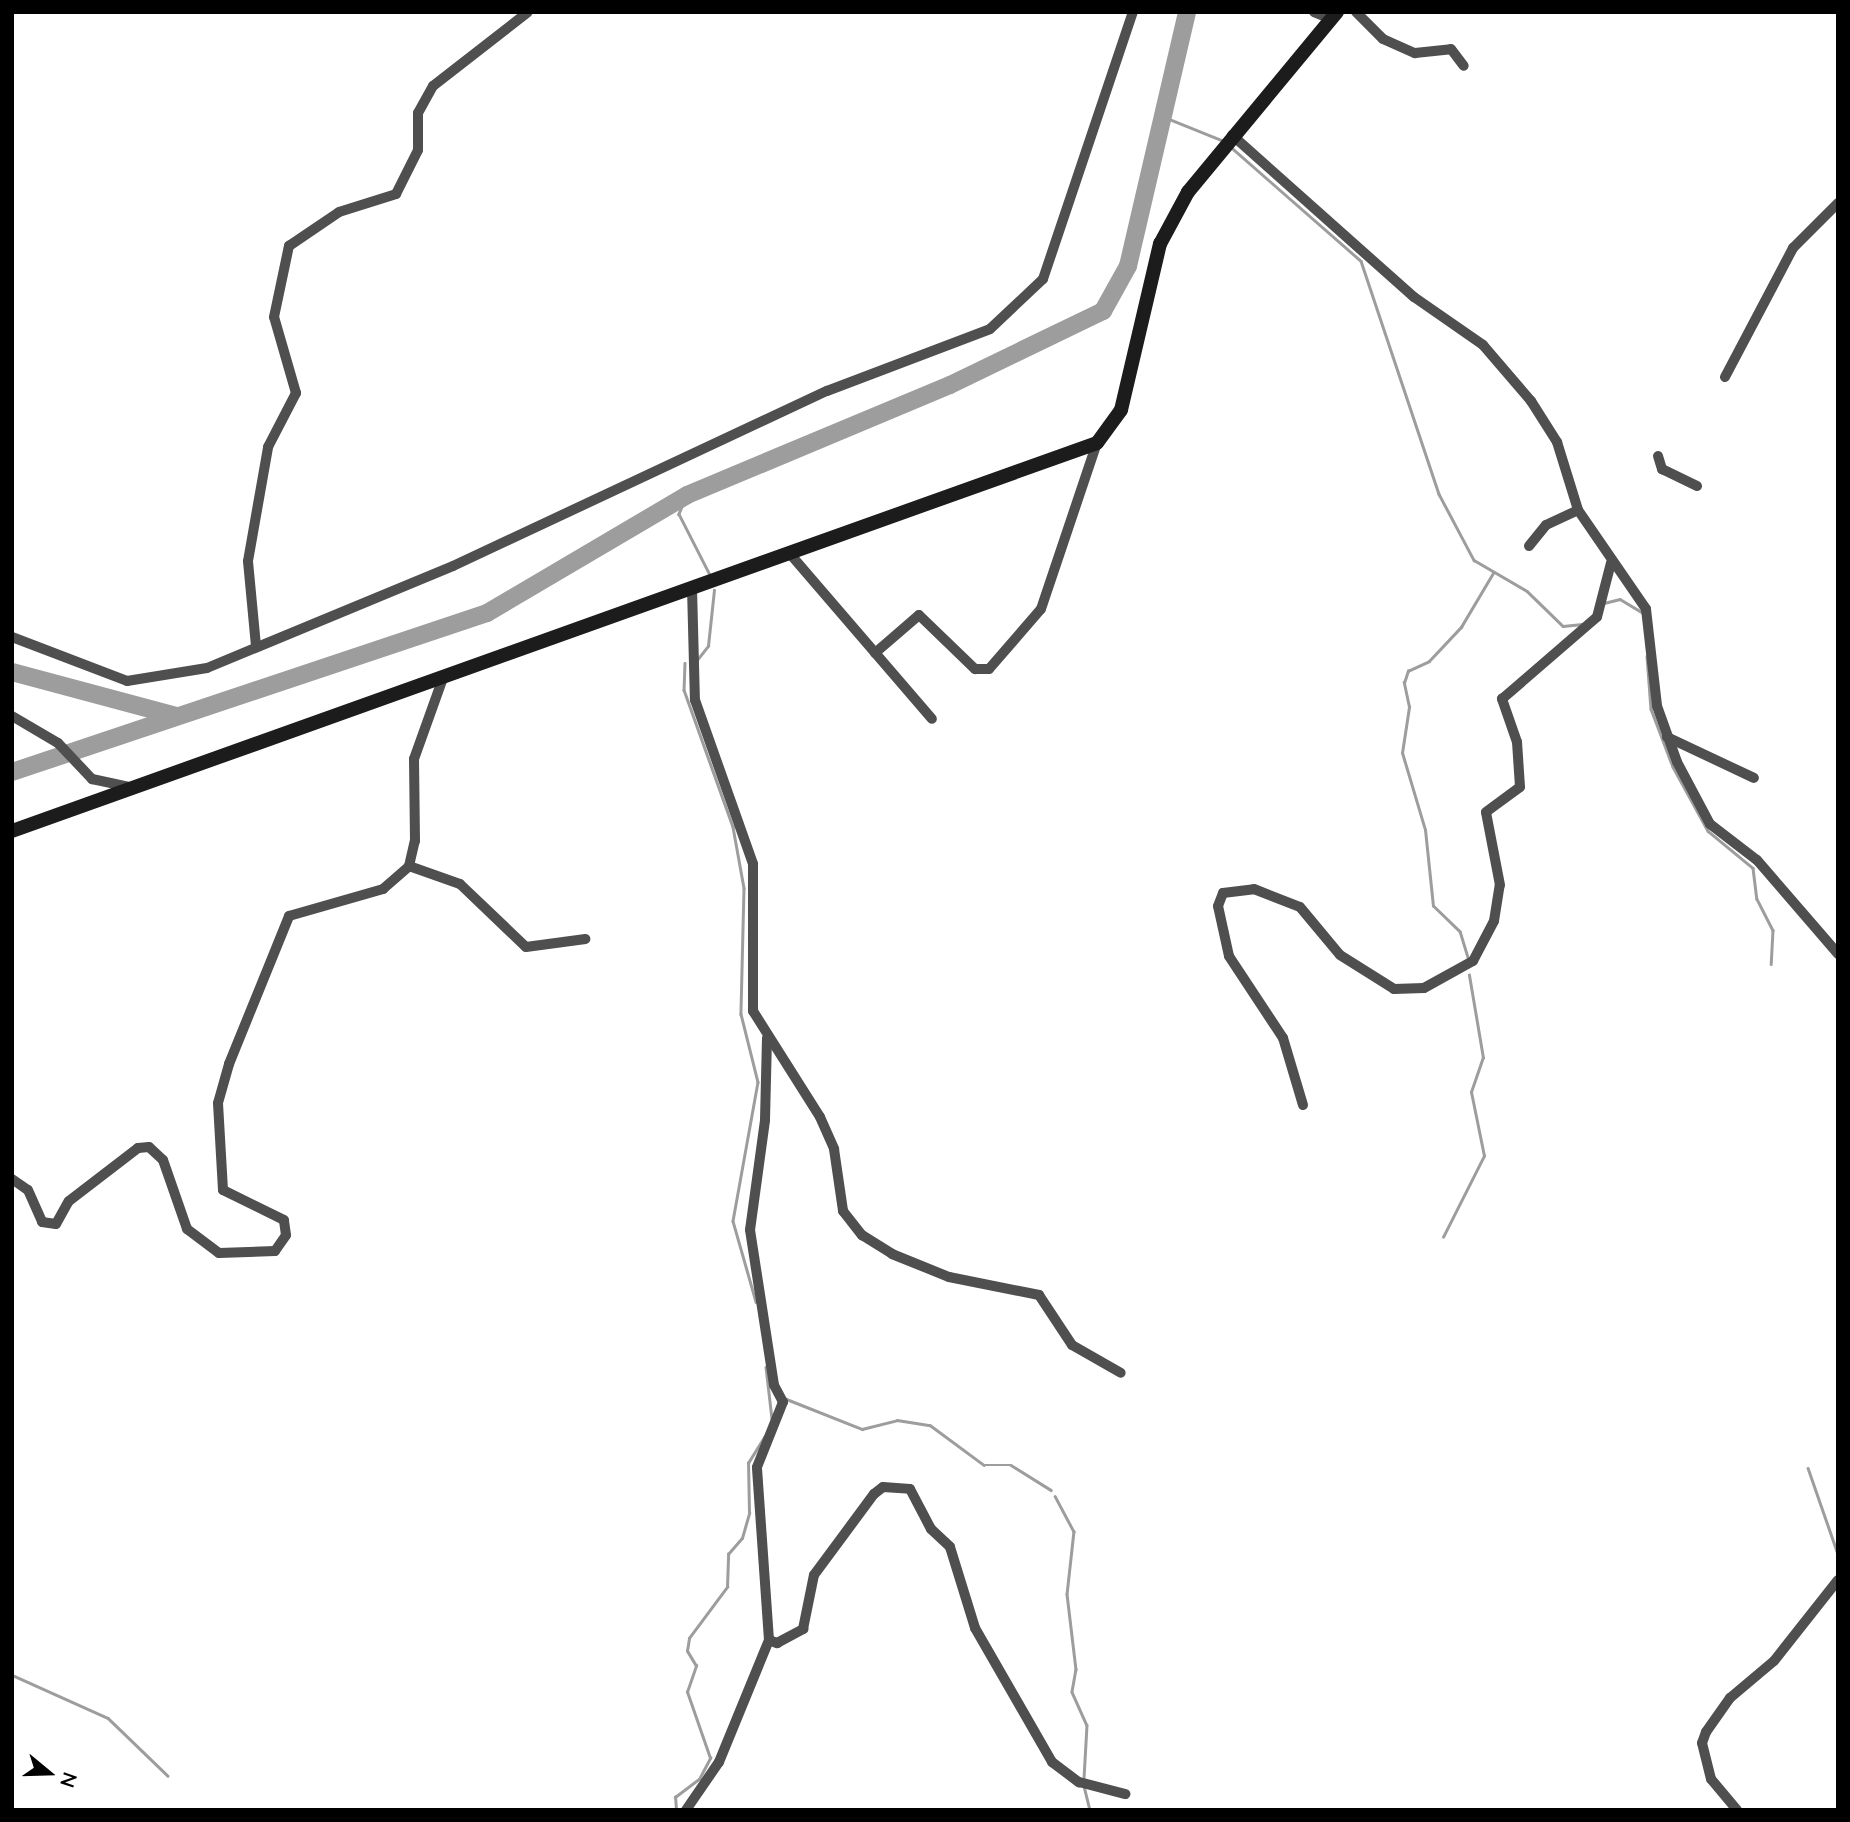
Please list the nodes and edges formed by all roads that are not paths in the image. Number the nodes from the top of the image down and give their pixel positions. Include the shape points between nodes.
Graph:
1 (528, 12) edge
2 (1133, 12) edge
3 (1314, 12) edge
4 (1356, 12) edge
5 (1334, 16) edge
6 (1464, 66) dead end
7 (1228, 140) junction
8 (1838, 204) edge
9 (1725, 377) dead end
10 (1097, 443) junction
11 (1658, 456) dead end
12 (1697, 485) dead end
13 (1578, 510) junction
14 (1529, 547) dead end
15 (791, 555) junction
16 (1611, 563) junction
17 (692, 588) junction
18 (12, 637) edge
19 (256, 646) junction
20 (875, 653) junction
21 (443, 678) junction
22 (12, 716) edge
23 (932, 719) dead end
24 (1667, 737) junction
25 (1754, 778) dead end
26 (130, 787) junction
27 (12, 831) edge
28 (409, 866) junction
29 (585, 939) dead end
30 (1838, 954) edge
31 (767, 1038) junction
32 (1303, 1105) dead end
33 (12, 1179) edge
34 (1121, 1373) dead end
35 (1838, 1580) edge
36 (769, 1640) junction
37 (1125, 1794) dead end
38 (686, 1810) edge
39 (1737, 1810) edge

1 - 19 street via 433,86 418,113 418,150 396,194 339,212 289,246 274,317 296,393 268,447 248,561
2 - 19 street via 1043,279 1003,322 827,391 453,566
3 - 5 street
4 - 6 street via 1383,39 1415,53 1451,49
5 - 7 main road
7 - 10 main road via 1160,244 1128,388
7 - 13 street via 1413,297 1500,362 1549,425
8 - 9 street via 1793,248
10 - 15 main road
10 - 20 street via 1041,610 989,669 975,669 919,615
11 - 12 street via 1662,469
13 - 14 street via 1546,525
13 - 16 street
15 - 17 main road
15 - 20 street
16 - 24 street via 1646,609
16 - 32 street via 1597,617 1502,699 1517,742 1520,787 1486,812 1500,884 1494,922 1473,961 1424,988 1394,989 1339,955 1300,907 1254,889 1223,893 1218,906 1228,956 1283,1038
17 - 21 main road
17 - 31 street via 695,700 753,864 751,999
18 - 19 street via 127,681 180,677
20 - 23 street
21 - 26 main road
21 - 28 street via 414,759 415,841
22 - 26 street via 58,743 92,779
24 - 25 street
24 - 30 street via 1710,824 1757,860
26 - 27 main road
28 - 29 street via 460,884 526,947
28 - 33 street via 383,889 289,916 229,1065 219,1103 223,1191 284,1220 286,1235 275,1251 219,1253 187,1229 163,1160 149,1147 69,1201 56,1224 42,1222 28,1190
31 - 34 street via 815,1104 834,1149 844,1211 862,1235 949,1277 1039,1295 1072,1345
31 - 36 street via 765,1120 750,1230 774,1385 783,1402 757,1467
35 - 39 street via 1774,1661 1730,1698 1706,1732 1702,1744 1711,1779
36 - 37 street via 786,1640 803,1629 814,1575 874,1494 883,1487 910,1489 931,1528 950,1547 975,1628 1052,1762 1079,1782
36 - 38 street via 719,1762

